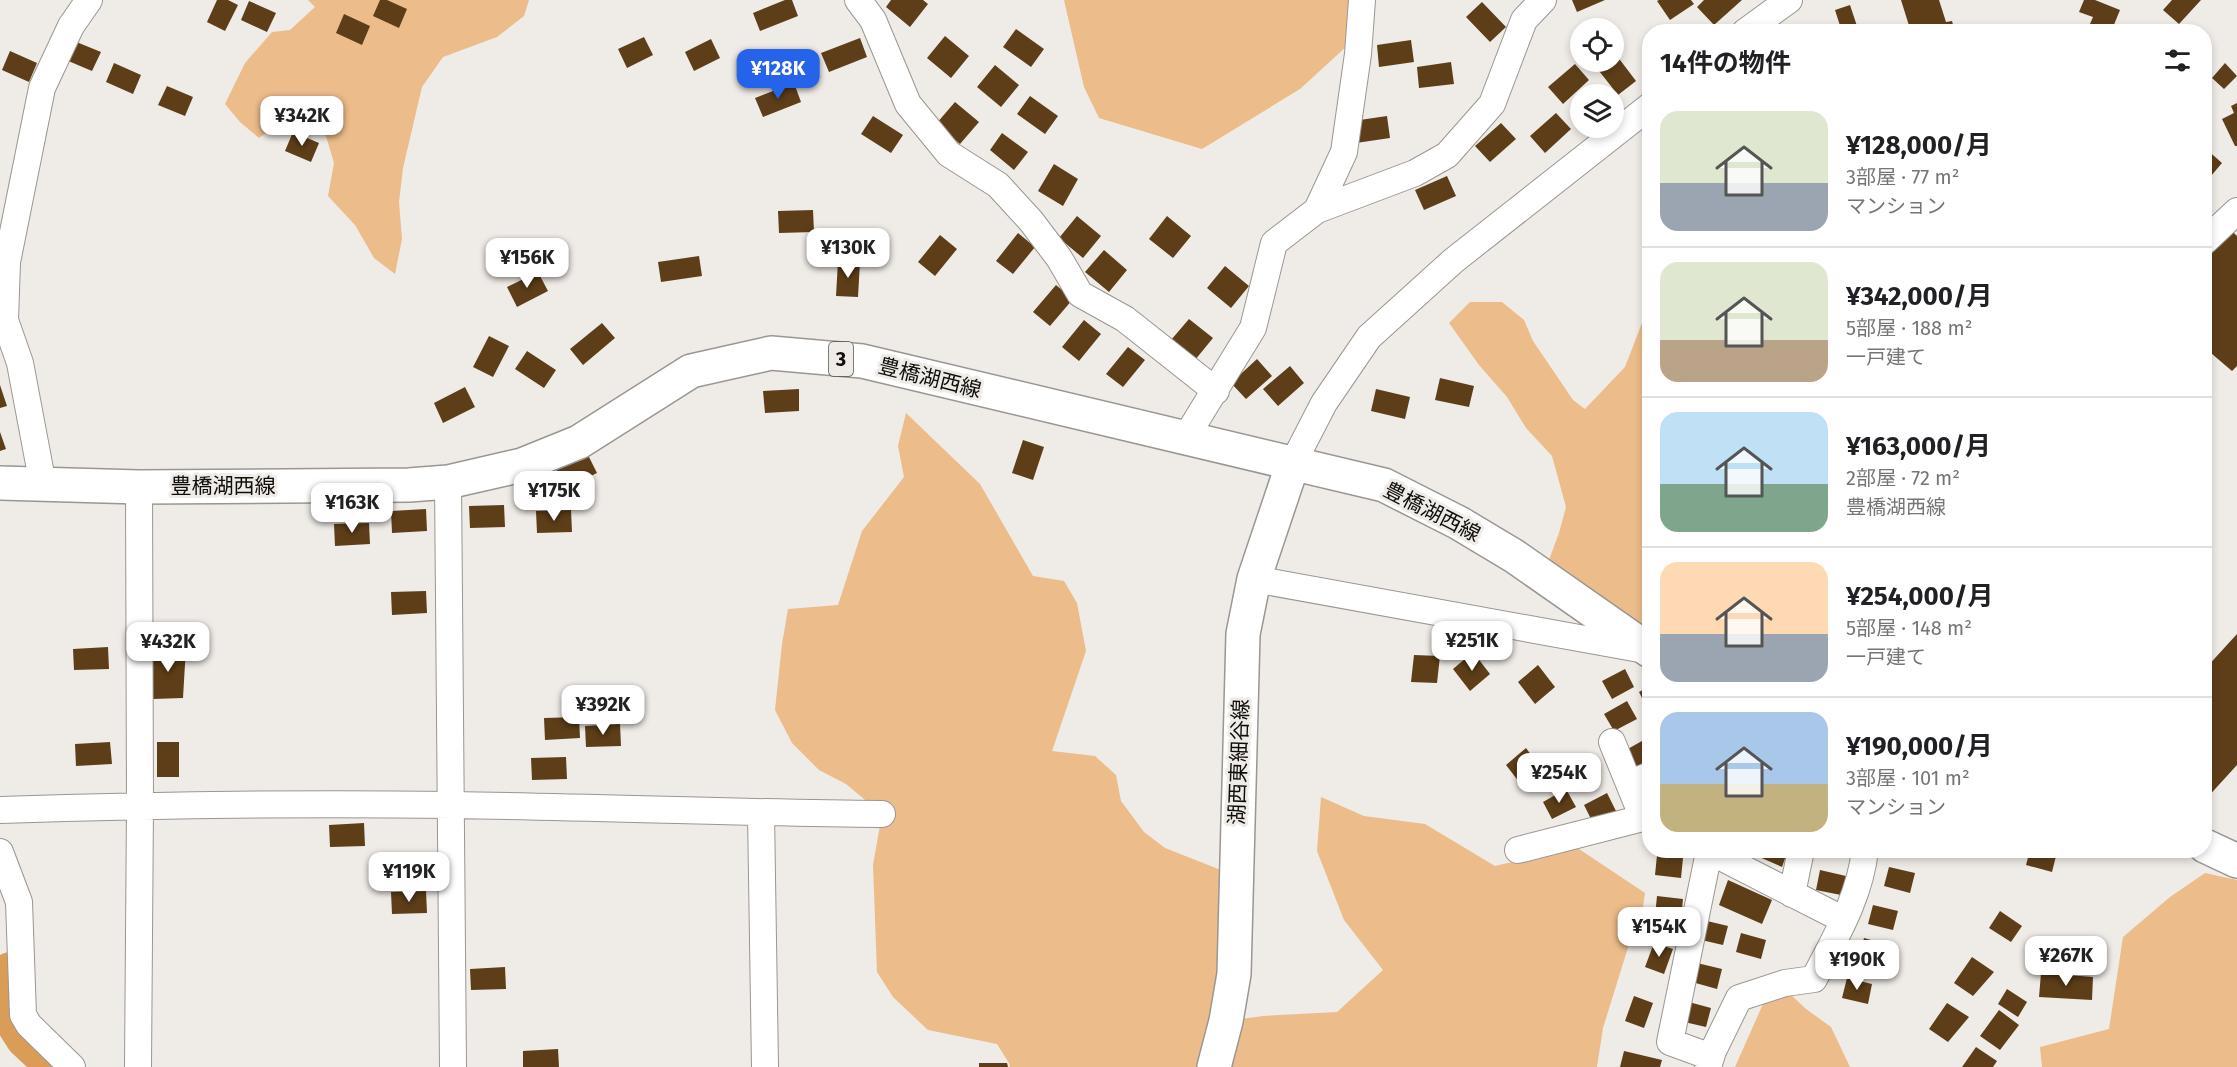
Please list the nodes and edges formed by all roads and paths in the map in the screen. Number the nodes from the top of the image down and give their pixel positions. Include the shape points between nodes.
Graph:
1 (89, 0) edge
2 (858, 0) edge
3 (1362, 0) edge
4 (1543, 0) edge
5 (1789, 0) edge
6 (1758, 24) edge
7 (1642, 112) edge
8 (1317, 210) junction
9 (2237, 211) edge
10 (2212, 234) edge
11 (4, 262) edge
12 (1216, 391) junction
13 (1186, 437) junction
14 (1293, 463) junction
15 (448, 482) junction
16 (0, 483) edge
17 (43, 485) junction
18 (139, 487) junction
19 (1254, 579) junction
20 (1642, 646) edge
21 (1642, 650) edge
22 (1612, 742) dead end
23 (1639, 779) edge
24 (1642, 797) edge
25 (452, 805) junction
26 (140, 806) junction
27 (0, 810) edge
28 (761, 813) junction
29 (882, 814) dead end
30 (1642, 821) edge
31 (2212, 849) edge
32 (1518, 850) dead end
33 (0, 852) edge
34 (1707, 858) edge
35 (1722, 858) edge
36 (1799, 858) edge
37 (1865, 858) edge
38 (2237, 861) edge
39 (1792, 894) junction
40 (1844, 921) junction
41 (1710, 1062) edge
42 (72, 1067) edge
43 (138, 1067) edge
44 (453, 1067) edge
45 (765, 1067) edge
46 (1214, 1067) edge

1 - 11 street via 71,26 42,88
2 - 12 street via 873,20 909,104 950,154 998,185 1031,220 1080,294 1125,319
3 - 8 street via 1344,152
4 - 8 street via 1524,20 1492,104 1447,155 1415,173
5 - 6 street
7 - 14 street via 1453,261 1369,337 1324,403
8 - 12 street via 1274,243 1253,328
9 - 10 street
11 - 17 street via 5,320 20,363
12 - 13 street
13 - 14 main road, 豊橋湖西線 / 3
13 - 15 main road, 豊橋湖西線 / 3 via 862,361 771,353 691,371 579,442 522,465
14 - 19 main road, 湖西東細谷線
14 - 20 main road, 豊橋湖西線 / 3 via 1384,485 1459,522
15 - 18 main road, 豊橋湖西線 / 3
15 - 25 street
16 - 17 main road, 豊橋湖西線 / 3
17 - 18 main road, 豊橋湖西線 / 3
18 - 26 street
19 - 21 street
19 - 46 main road, 湖西東細谷線 via 1243,634 1234,974
22 - 23 street
23 - 24 street
25 - 26 street
25 - 28 street
25 - 44 street
26 - 27 street
26 - 43 street
28 - 29 street
28 - 45 street
30 - 32 street
31 - 38 main road
33 - 42 street via 20,902 23,1015
34 - 41 street via 1670,1042
35 - 39 street
36 - 39 street
37 - 40 street
39 - 40 street
40 - 41 street via 1814,979 1785,983 1739,998

